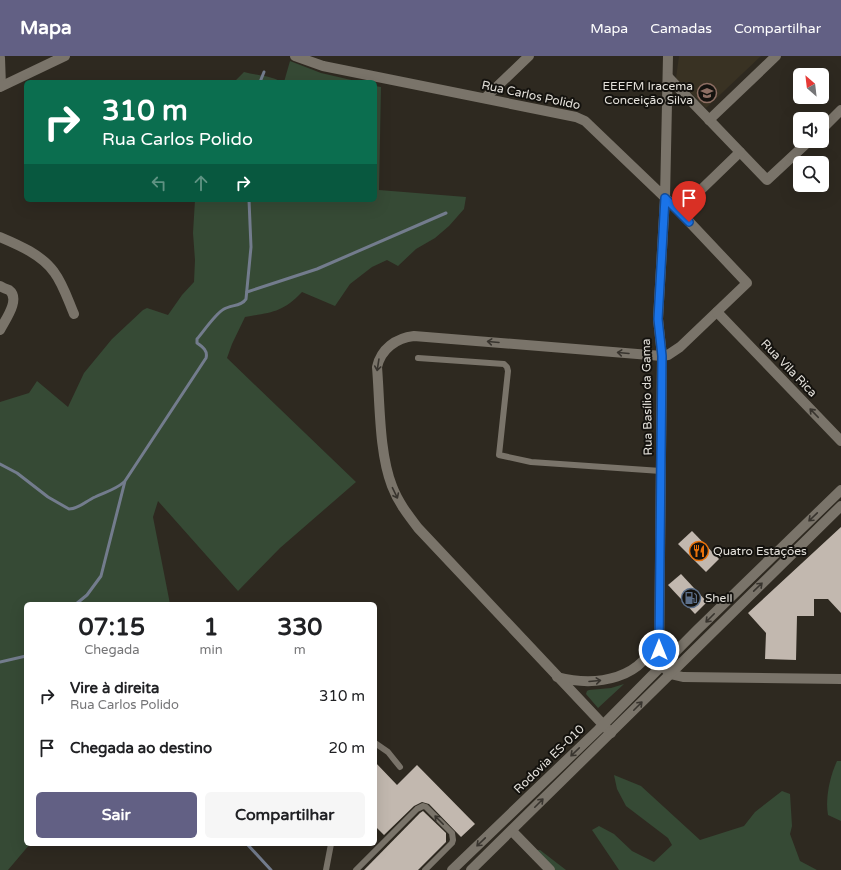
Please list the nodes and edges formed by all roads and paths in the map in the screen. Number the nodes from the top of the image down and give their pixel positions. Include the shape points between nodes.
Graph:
1 (65, 56) edge
2 (295, 56) edge
3 (529, 56) edge
4 (668, 56) edge
5 (776, 56) edge
6 (0, 58) edge
7 (668, 77) junction
8 (0, 86) edge
9 (486, 98) junction
10 (841, 110) edge
11 (709, 120) junction
12 (829, 122) edge
13 (801, 148) edge
14 (740, 152) junction
15 (665, 198) junction
16 (679, 211) junction
17 (0, 237) edge
18 (0, 286) edge
19 (717, 312) junction
20 (74, 314) dead end
21 (0, 330) edge
22 (662, 356) junction
23 (418, 358) dead end
24 (841, 441) edge
25 (661, 471) junction
26 (841, 490) edge
27 (841, 506) edge
28 (841, 516) edge
29 (822, 524) junction
30 (659, 628) junction
31 (662, 666) junction
32 (670, 674) junction
33 (557, 677) junction
34 (841, 679) edge
35 (603, 725) junction
36 (611, 733) junction
37 (377, 745) edge
38 (400, 767) dead end
39 (512, 831) junction
40 (331, 846) edge
41 (326, 870) edge
42 (356, 870) edge
43 (425, 870) edge
44 (452, 870) edge
45 (471, 870) edge
46 (550, 870) edge

1 - 8 street
2 - 9 street, Rua Carlos Polido via 323,66
3 - 9 street
4 - 7 street, Rua Basílio da Gama
5 - 11 street
6 - 8 street
7 - 11 street
7 - 15 street, Rua Basílio da Gama
9 - 15 street, Rua Carlos Polido via 585,121
10 - 12 street
11 - 14 street
13 - 14 street via 767,180
14 - 16 street
15 - 16 street, Rua Carlos Polido
15 - 22 street, Rua Basílio da Gama via 658,319
16 - 19 street, Rua Carlos Polido via 747,283
17 - 20 street via 32,253 54,272
18 - 21 street via 10,291 14,298 14,303
19 - 22 street via 680,347
24 -> 19 street, Rua Vila Rica
22 - 25 street, Rua Basílio da Gama
22 -> 33 street via 414,336 392,343 378,360 384,454 387,473 398,500 418,528
23 - 25 lane via 504,364 507,367 499,455 531,462
25 - 30 street, Rua Basílio da Gama
26 -> 31 street, Rodovia ES-010
27 - 29 street, Rodovia ES-010
28 - 29 street
32 -> 29 street, Rodovia ES-010
30 - 31 street, Rua Basílio da Gama via 659,660
33 -> 30 street via 592,682 621,676 649,653
31 - 32 street
31 - 35 street, Rodovia ES-010
32 - 34 street via 683,677
36 -> 32 street, Rodovia ES-010
33 - 35 street
35 - 36 street
35 -> 44 street, Rodovia ES-010
39 -> 36 street, Rodovia ES-010
37 - 38 lane via 388,752
39 - 45 street, Rodovia ES-010
39 - 46 street
40 - 41 lane
43 -> 42 lane via 453,840 452,833 423,806

